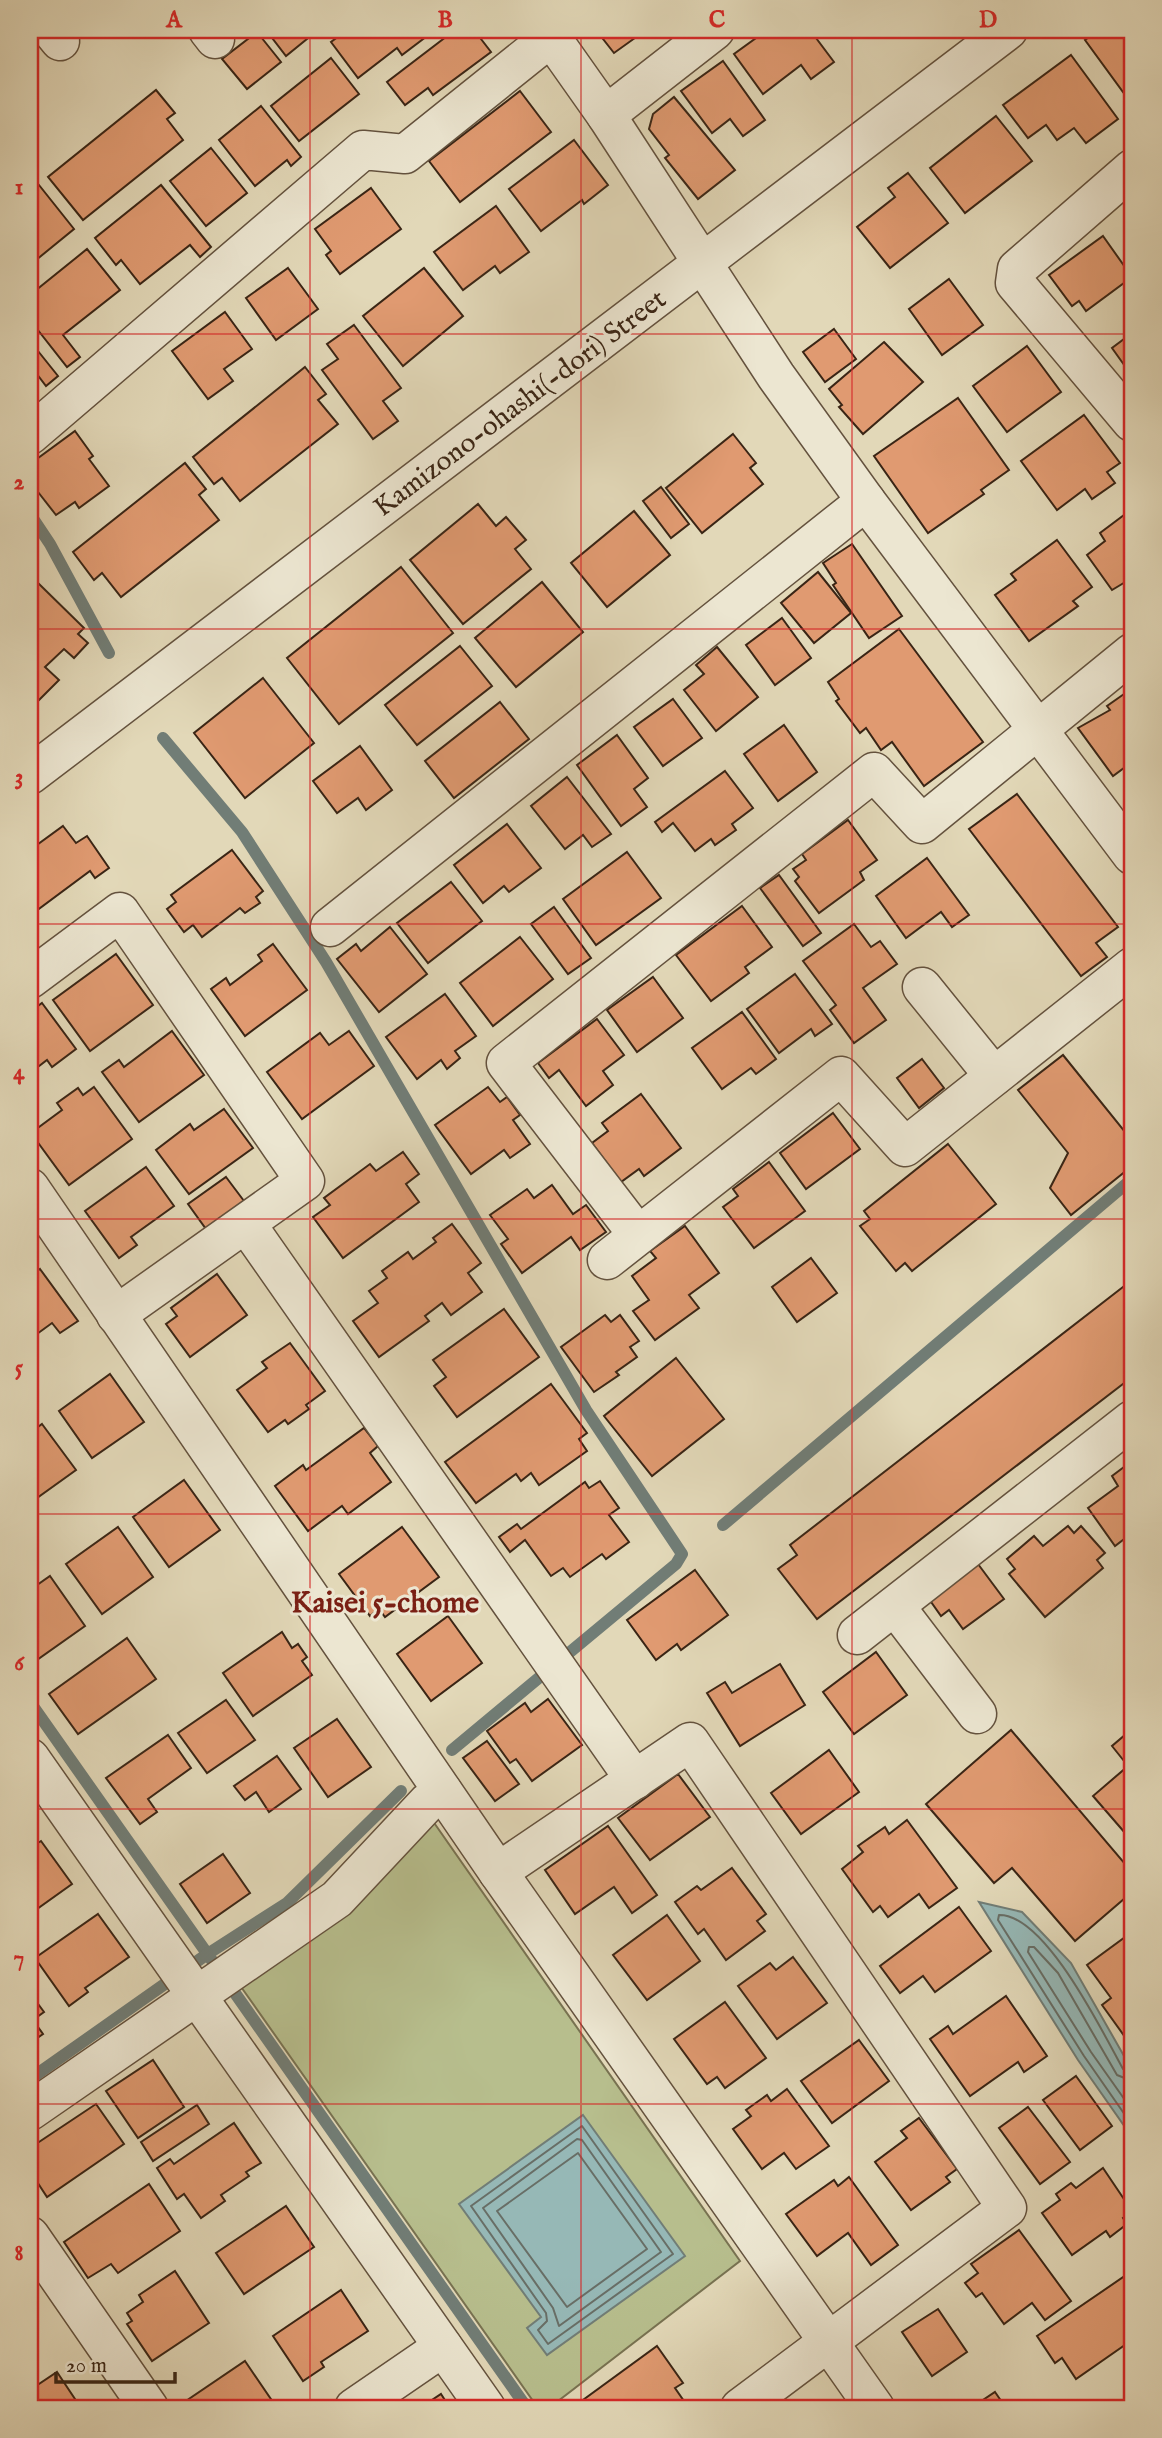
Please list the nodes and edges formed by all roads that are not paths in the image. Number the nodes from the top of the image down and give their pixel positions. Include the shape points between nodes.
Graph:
1 (715, 30) edge
2 (1008, 30) edge
3 (549, 33) edge
4 (606, 115) junction
5 (1132, 169) edge
6 (703, 261) junction
7 (1132, 422) edge
8 (30, 435) edge
9 (866, 501) junction
10 (1132, 653) edge
11 (1036, 729) junction
12 (30, 775) edge
13 (1132, 855) edge
14 (330, 927) dead end
15 (1132, 967) edge
16 (30, 979) edge
17 (922, 987) dead end
18 (994, 1076) junction
19 (30, 1188) edge
20 (247, 1225) junction
21 (638, 1236) junction
22 (607, 1260) dead end
23 (116, 1315) junction
24 (1132, 1420) edge
25 (895, 1606) junction
26 (857, 1635) dead end
27 (977, 1714) dead end
28 (30, 1758) edge
29 (635, 1780) junction
30 (443, 1793) junction
31 (42, 1803) edge
32 (498, 1872) junction
33 (199, 1979) junction
34 (30, 2111) edge
35 (30, 2236) edge
36 (827, 2342) junction
37 (443, 2347) junction
38 (149, 2408) edge
39 (354, 2408) edge
40 (486, 2408) edge
41 (740, 2408) edge
42 (874, 2408) edge

1 - 4 street
2 - 6 street, Kamizono-ohashi(-dori) Street
3 - 4 street
3 - 8 street via 405,153 363,150
4 - 6 street
5 - 7 street via 1017,269 1015,283
6 - 9 street via 776,376
6 - 12 street, Kamizono-ohashi(-dori) Street
9 - 11 street
9 - 14 street
10 - 11 street
11 - 13 street
11 - 21 street via 922,824 874,772 506,1063
15 - 18 street
16 - 20 street via 120,912 306,1181
17 - 18 street
18 - 21 street via 905,1147 841,1076
19 - 23 street
20 - 23 street
20 - 29 street
21 - 22 street
23 - 30 street
24 - 25 street
25 - 26 street
25 - 27 street
28 - 31 street
29 - 32 street
29 - 36 street via 690,1742 1007,2208
30 - 32 street
30 - 33 street via 427,1803 337,1899
31 - 33 street
32 - 36 street
33 - 34 street
33 - 37 street
35 - 38 street
36 - 41 street
36 - 42 street
37 - 39 street
37 - 40 street

